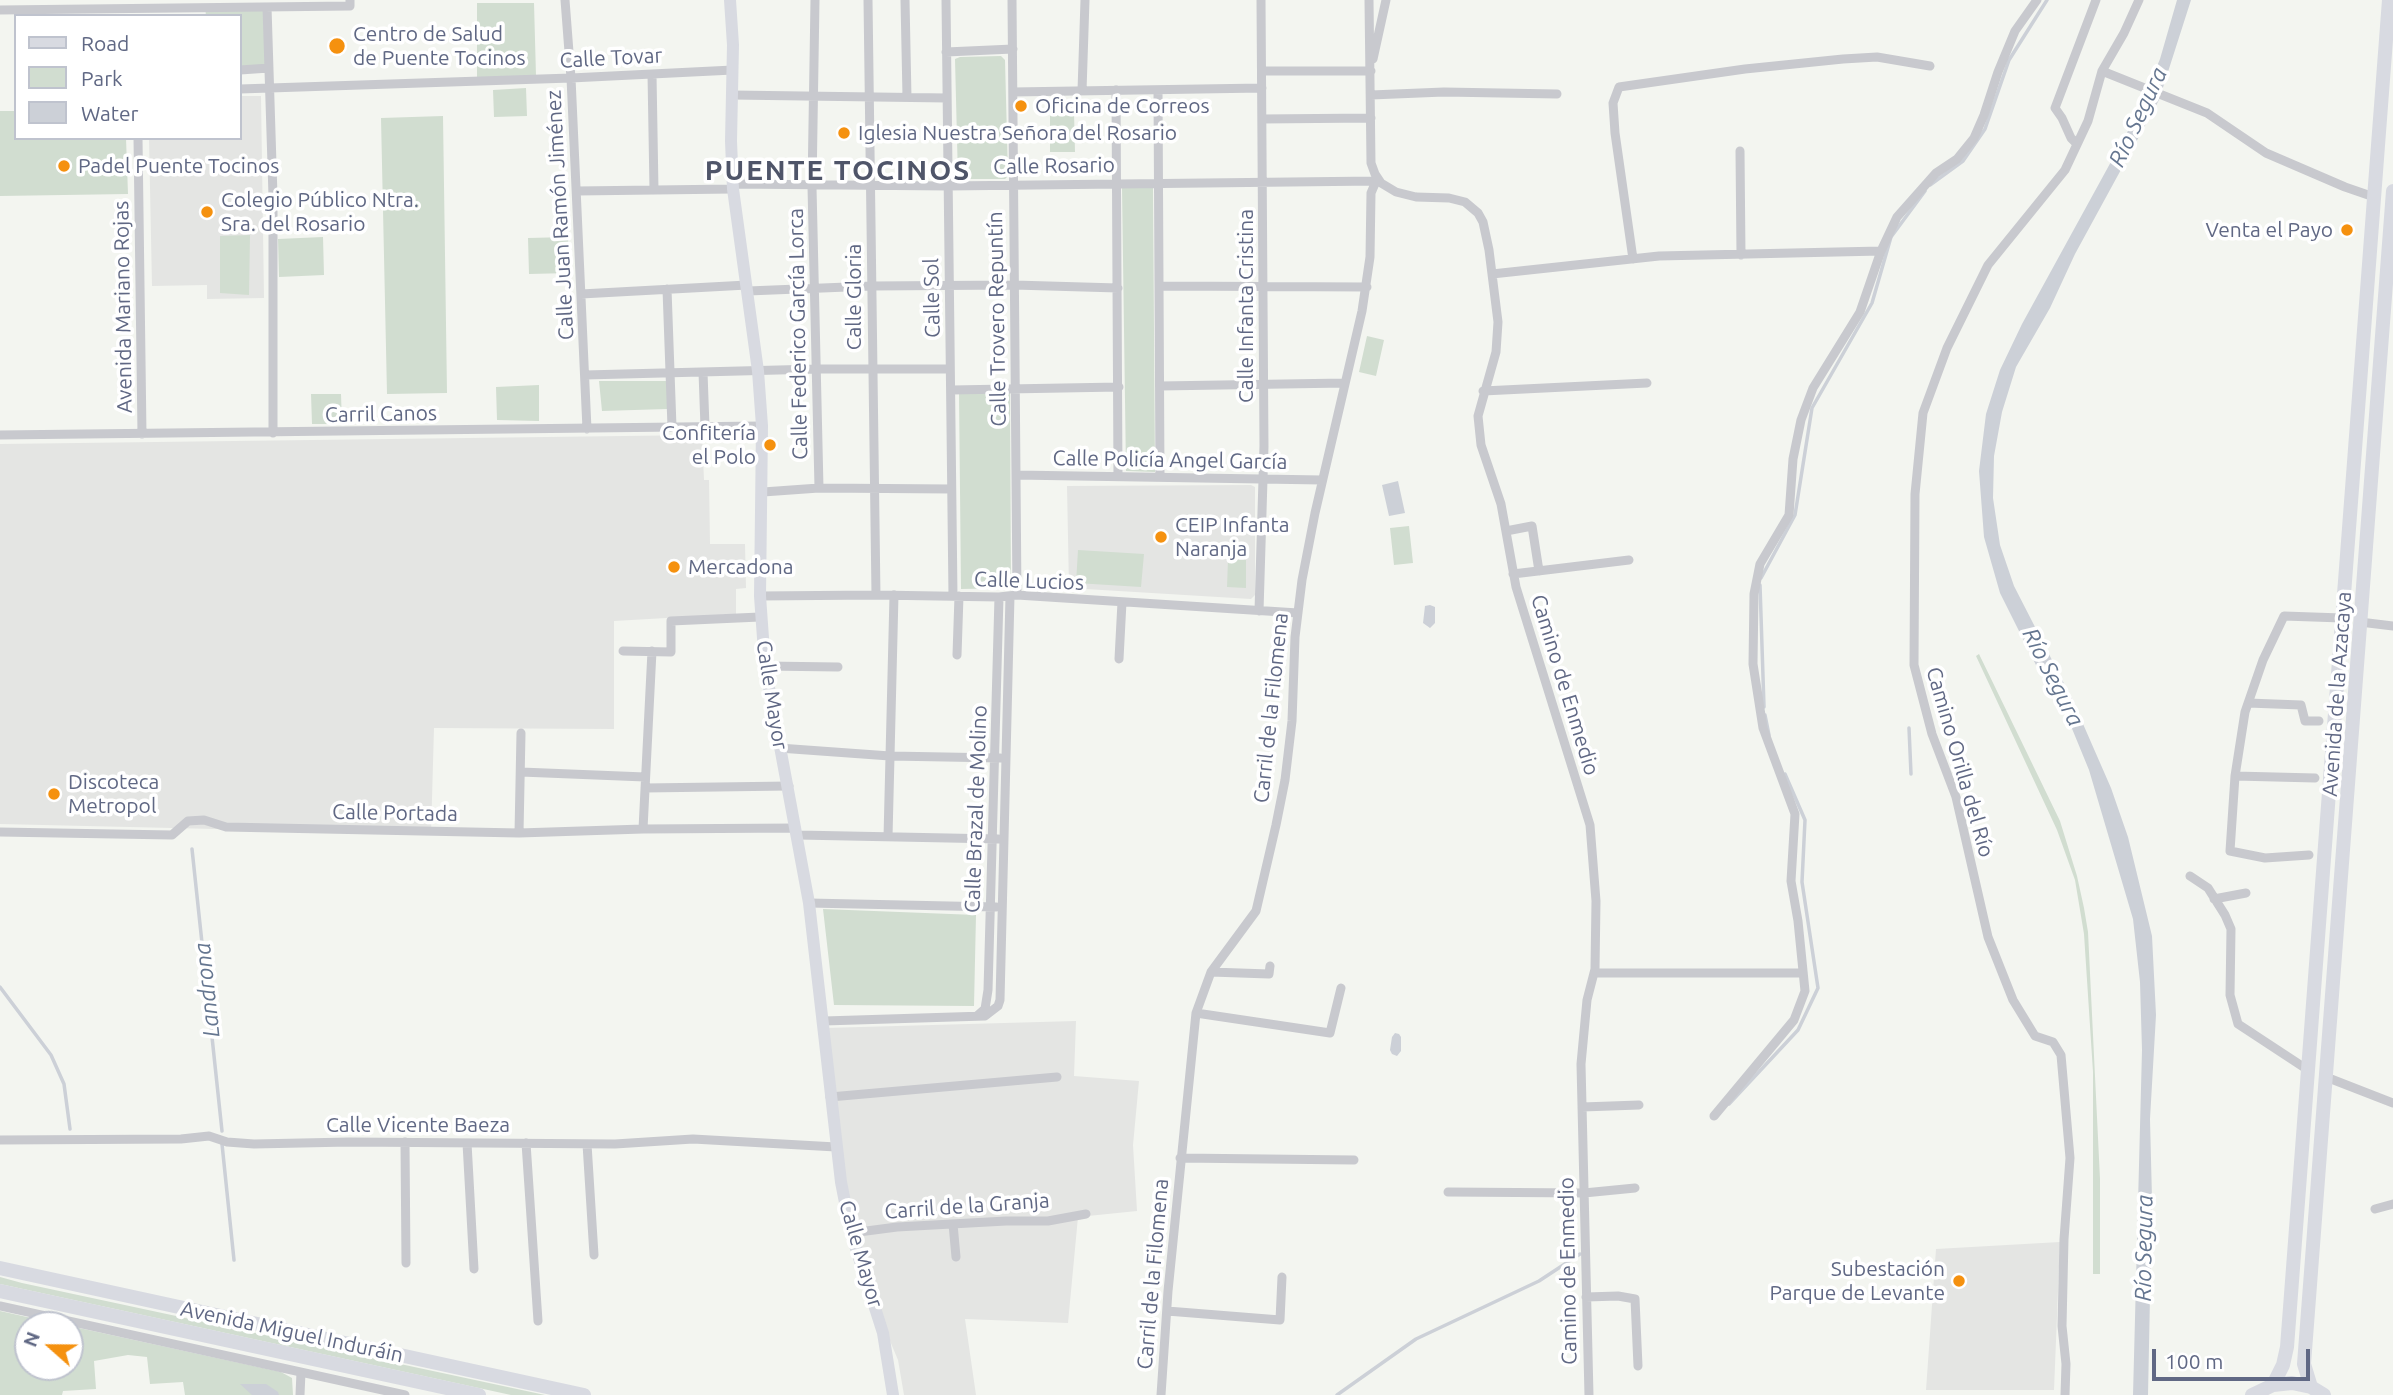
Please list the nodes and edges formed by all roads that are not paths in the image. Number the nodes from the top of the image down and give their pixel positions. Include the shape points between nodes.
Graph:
1 (351, 0) edge
2 (565, 0) edge
3 (730, 0) edge
4 (815, 0) edge
5 (868, 0) edge
6 (905, 0) edge
7 (946, 0) edge
8 (1012, 0) edge
9 (1085, 0) edge
10 (1261, 0) edge
11 (1369, 0) edge
12 (1386, 0) edge
13 (2037, 0) edge
14 (2096, 0) edge
15 (2139, 0) edge
16 (2389, 0) edge
17 (267, 7) junction
18 (137, 8) edge
19 (0, 10) edge
20 (205, 11) edge
21 (1013, 49) junction
22 (946, 52) junction
23 (1930, 66) dead end
24 (269, 68) junction
25 (242, 69) edge
26 (733, 70) junction
27 (1262, 71) junction
28 (1371, 71) junction
29 (2102, 71) junction
30 (652, 74) junction
31 (571, 78) junction
32 (270, 88) junction
33 (1262, 88) junction
34 (242, 89) edge
35 (1116, 90) junction
36 (1158, 90) junction
37 (1082, 91) junction
38 (1013, 92) junction
39 (732, 94) junction
40 (1556, 94) dead end
41 (1371, 95) junction
42 (814, 96) junction
43 (870, 96) junction
44 (907, 97) junction
45 (947, 98) junction
46 (1371, 118) junction
47 (1262, 119) junction
48 (138, 140) edge
49 (2077, 144) junction
50 (1740, 151) dead end
51 (1377, 180) junction
52 (1262, 181) junction
53 (1158, 182) junction
54 (1117, 183) junction
55 (1013, 184) junction
56 (870, 186) junction
57 (948, 186) junction
58 (733, 187) junction
59 (812, 187) junction
60 (654, 190) junction
61 (576, 191) junction
62 (2393, 191) edge
63 (2374, 197) junction
64 (2393, 202) edge
65 (1881, 251) junction
66 (1741, 255) junction
67 (1633, 259) junction
68 (1492, 274) junction
69 (950, 285) junction
70 (1014, 285) junction
71 (1159, 285) junction
72 (872, 286) junction
73 (1263, 286) junction
74 (1367, 287) junction
75 (748, 288) junction
76 (815, 288) junction
77 (1118, 288) junction
78 (667, 289) junction
79 (581, 294) junction
80 (817, 369) junction
81 (872, 369) junction
82 (950, 369) junction
83 (758, 371) junction
84 (703, 372) junction
85 (670, 373) junction
86 (585, 375) junction
87 (1345, 383) junction
88 (1647, 383) dead end
89 (1264, 384) junction
90 (1160, 386) junction
91 (1119, 387) junction
92 (1016, 389) junction
93 (952, 390) junction
94 (1483, 391) junction
95 (705, 426) junction
96 (762, 426) junction
97 (672, 427) junction
98 (587, 429) junction
99 (273, 433) junction
100 (142, 434) junction
101 (0, 435) edge
102 (1016, 475) junction
103 (1118, 476) junction
104 (1160, 476) junction
105 (1263, 478) junction
106 (1322, 480) junction
107 (874, 487) junction
108 (819, 488) junction
109 (951, 489) junction
110 (763, 492) junction
111 (1506, 531) junction
112 (1629, 560) dead end
113 (1539, 571) junction
114 (1513, 574) junction
115 (876, 594) junction
116 (894, 595) junction
117 (1014, 595) junction
118 (760, 596) junction
119 (956, 596) junction
120 (999, 597) junction
121 (1122, 602) junction
122 (1259, 611) junction
123 (1298, 613) junction
124 (760, 617) junction
125 (2342, 618) junction
126 (2360, 622) junction
127 (2393, 626) edge
128 (624, 651) dead end
129 (652, 651) junction
130 (957, 656) dead end
131 (1119, 659) dead end
132 (765, 666) junction
133 (838, 667) dead end
134 (2248, 703) junction
135 (2319, 721) dead end
136 (521, 733) dead end
137 (779, 748) junction
138 (890, 756) junction
139 (995, 758) junction
140 (1006, 758) junction
141 (521, 772) junction
142 (2235, 776) junction
143 (2315, 778) dead end
144 (645, 782) junction
145 (789, 786) junction
146 (643, 829) junction
147 (0, 832) edge
148 (797, 832) junction
149 (519, 833) junction
150 (888, 837) junction
151 (992, 839) junction
152 (1004, 839) junction
153 (2309, 855) dead end
154 (2190, 876) dead end
155 (2246, 893) dead end
156 (2214, 898) junction
157 (809, 903) junction
158 (990, 907) junction
159 (1002, 908) junction
160 (1270, 966) dead end
161 (1211, 972) junction
162 (1594, 973) junction
163 (1803, 973) junction
164 (1341, 988) dead end
165 (1196, 1013) junction
166 (976, 1017) junction
167 (824, 1021) junction
168 (2308, 1070) junction
169 (1057, 1077) dead end
170 (2326, 1077) junction
171 (830, 1097) junction
172 (2393, 1103) edge
173 (1639, 1105) dead end
174 (1582, 1107) junction
175 (1714, 1116) dead end
176 (0, 1140) edge
177 (405, 1142) junction
178 (467, 1143) junction
179 (526, 1143) junction
180 (587, 1143) junction
181 (836, 1147) junction
182 (1180, 1158) junction
183 (1354, 1160) dead end
184 (1636, 1188) dead end
185 (1448, 1192) dead end
186 (1584, 1194) junction
187 (2393, 1204) edge
188 (2375, 1209) dead end
189 (1086, 1214) dead end
190 (953, 1224) junction
191 (851, 1233) junction
192 (594, 1255) dead end
193 (956, 1257) dead end
194 (405, 1263) dead end
195 (0, 1268) edge
196 (474, 1269) dead end
197 (1282, 1277) dead end
198 (0, 1290) edge
199 (1586, 1297) junction
200 (0, 1306) edge
201 (1167, 1311) junction
202 (538, 1321) dead end
203 (1638, 1366) dead end
204 (301, 1372) junction
205 (2273, 1385) junction
206 (2311, 1387) junction
207 (891, 1391) edge
208 (300, 1395) edge
209 (405, 1395) edge
210 (479, 1395) edge
211 (584, 1395) edge
212 (1161, 1395) edge
213 (1589, 1395) edge
214 (2065, 1395) edge
215 (2252, 1395) edge
216 (2324, 1395) edge

1 - 17 street via 351,6
2 - 31 street, Calle Juan Ramón Jiménez
3 - 26 main road, Calle Mayor
4 - 42 street, Calle Federico García Lorca
5 - 43 street, Calle Gloria
6 - 44 street
7 - 22 street, Calle Sol
8 - 21 street, Calle Trovero Repuntín
9 - 37 street
10 - 27 street, Calle Infanta Cristina
11 - 28 street
12 - 28 street
13 - 65 street via 2015,31 1974,138 1957,159 1914,195
14 - 49 street via 2055,108
15 - 29 street, Camino Orilla del Río
16 - 63 main road, Avenida de la Azacaya
17 - 20 street
17 - 24 street
18 - 19 street
18 - 20 street
21 - 22 street
21 - 38 street, Calle Trovero Repuntín
22 - 45 street, Calle Sol
23 - 67 street via 1877,57 1843,59 1619,87 1613,103 1615,133
24 - 25 street
24 - 32 street
26 - 30 street, Calle Tovar
26 - 39 main road, Calle Mayor
27 - 28 street
27 - 33 street, Calle Infanta Cristina
28 - 41 street
29 - 49 street, Camino Orilla del Río
29 - 63 street via 2207,113 2266,153
30 - 31 street, Calle Tovar
30 - 60 street
31 - 32 street, Calle Tovar
31 - 61 street, Calle Juan Ramón Jiménez
32 - 34 street, Calle Tovar
32 - 99 street
33 - 36 street
33 - 47 street, Calle Infanta Cristina
35 - 36 street
35 - 37 street
35 - 54 street
36 - 53 street
37 - 38 street
38 - 55 street, Calle Trovero Repuntín
39 - 42 street
39 - 58 main road, Calle Mayor
40 - 41 street
41 - 46 street
42 - 43 street
42 - 59 street, Calle Federico García Lorca
43 - 44 street
43 - 56 street, Calle Gloria
44 - 45 street
45 - 57 street, Calle Sol
46 - 47 street
46 - 51 street via 1371,163
47 - 52 street, Calle Infanta Cristina
48 - 100 street, Avenida Mariano Rojas
49 - 214 street, Camino Orilla del Río via 2065,170 1988,265 1947,348 1923,414 1914,506 1914,665 1931,734 1956,797 1988,937 2013,1000 2035,1036 2053,1042 2061,1055 2070,1158 2062,1326
50 - 66 street
51 - 52 street, Calle Rosario
51 - 68 street, Camino de Enmedio via 1406,195 1457,199 1472,206 1483,222
51 - 74 street, Carril de la Filomena via 1371,193
52 - 53 street, Calle Rosario
52 - 73 street, Calle Infanta Cristina
53 - 54 street, Calle Rosario
53 - 71 street
54 - 55 street, Calle Rosario
54 - 77 street
55 - 57 street, Calle Rosario
55 - 70 street, Calle Trovero Repuntín
56 - 57 street, Calle Rosario
56 - 59 street, Calle Rosario
56 - 72 street, Calle Gloria
57 - 69 street, Calle Sol
58 - 59 street, Calle Rosario
58 - 60 street, Calle Rosario
58 - 75 main road, Calle Mayor
59 - 76 street, Calle Federico García Lorca
60 - 61 street, Calle Rosario
61 - 79 street, Calle Juan Ramón Jiménez
62 - 64 main road, Avenida de la Azacaya
63 - 125 main road, Avenida de la Azacaya
64 - 126 main road, Avenida de la Azacaya
65 - 66 street
65 - 163 street via 1860,312 1813,388 1801,420 1789,515 1760,564 1754,594 1753,664 1763,728 1795,814 1791,881
66 - 67 street
67 - 68 street
68 - 94 street, Camino de Enmedio via 1498,336
69 - 70 street
69 - 72 street
69 - 82 street, Calle Sol
70 - 77 street
70 - 92 street, Calle Trovero Repuntín
71 - 73 street
71 - 90 street
72 - 76 street
72 - 81 street, Calle Gloria
73 - 74 street
73 - 89 street, Calle Infanta Cristina
74 - 87 street, Carril de la Filomena
75 - 76 street
75 - 78 street
75 - 83 main road, Calle Mayor
76 - 80 street, Calle Federico García Lorca
77 - 91 street
78 - 79 street
78 - 85 street
79 - 86 street, Calle Juan Ramón Jiménez
80 - 81 street
80 - 83 street
80 - 108 street, Calle Federico García Lorca
81 - 82 street
81 - 107 street, Calle Gloria
82 - 93 street, Calle Sol
83 - 84 street
83 - 96 main road, Calle Mayor
84 - 85 street
84 - 95 street
85 - 86 street
85 - 97 street
86 - 98 street, Calle Juan Ramón Jiménez
87 - 89 street
87 - 106 street, Carril de la Filomena
88 - 94 street
89 - 90 street
89 - 105 street, Calle Infanta Cristina
90 - 104 street
91 - 92 street
91 - 103 street
92 - 93 street
92 - 102 street, Calle Trovero Repuntín
93 - 109 street, Calle Sol
94 - 111 street, Camino de Enmedio via 1478,416 1481,445
95 - 96 street, Carril Canos
95 - 97 street, Carril Canos
96 - 110 main road, Calle Mayor
97 - 98 street, Carril Canos
98 - 99 street, Carril Canos
99 - 100 street, Carril Canos
100 - 101 street, Carril Canos
102 - 103 street, Calle Policía Angel García
102 - 117 street, Calle Trovero Repuntín
103 - 104 street, Calle Policía Angel García
104 - 105 street, Calle Policía Angel García
105 - 106 street, Calle Policía Angel García
105 - 122 street, Calle Infanta Cristina
106 - 123 street, Carril de la Filomena
107 - 108 street
107 - 109 street
107 - 115 street, Calle Gloria
108 - 110 street
109 - 119 street, Calle Sol
110 - 118 main road, Calle Mayor
111 - 113 street via 1532,526
111 - 114 street, Camino de Enmedio
112 - 113 street
113 - 114 street
114 - 162 street, Camino de Enmedio via 1590,825 1596,901
115 - 116 street, Calle Lucios
115 - 118 street, Calle Lucios
116 - 119 street, Calle Lucios
116 - 138 street
117 - 120 street, Calle Lucios
117 - 121 street, Calle Lucios
117 - 140 street, Calle Trovero Repuntín
118 - 124 main road, Calle Mayor
119 - 120 street, Calle Lucios
119 - 130 street, Calle Sol
120 - 139 street, Calle Brazal de Molino
121 - 122 street, Calle Lucios
121 - 131 street
122 - 123 street, Calle Lucios
123 - 161 street, Carril de la Filomena via 1285,780 1256,911
124 - 129 street via 671,621 671,652
124 - 132 main road, Calle Mayor
125 - 134 street via 2284,616
125 - 168 main road, Avenida de la Azacaya
126 - 127 street
126 - 170 main road, Avenida de la Azacaya
128 - 129 street
129 - 144 street
132 - 133 street
132 - 137 main road, Calle Mayor
134 - 135 street via 2301,705 2305,721
134 - 142 street
136 - 141 street
137 - 138 street
137 - 145 main road, Calle Mayor
138 - 139 street
138 - 150 street
139 - 140 street
139 - 151 street, Calle Brazal de Molino
140 - 152 street, Calle Trovero Repuntín
141 - 144 street
141 - 149 street
142 - 143 street
142 - 153 street via 2230,851 2265,858
144 - 145 street
144 - 146 street
145 - 148 main road, Calle Mayor
146 - 148 street, Calle Portada
146 - 149 street, Calle Portada
147 - 149 street, Calle Portada via 172,835 188,821 204,820 229,827
148 - 150 street, Calle Portada
148 - 157 main road, Calle Mayor
150 - 151 street, Calle Portada
151 - 152 street, Calle Portada
151 - 158 street, Calle Brazal de Molino
152 - 159 street, Calle Trovero Repuntín
154 - 156 street
155 - 156 street
156 - 168 street via 2231,929 2230,995 2238,1024
157 - 158 street
157 - 167 main road, Calle Mayor
158 - 159 street
158 - 166 street, Calle Brazal de Molino via 987,1003
159 - 166 street, Calle Trovero Repuntín via 1000,1000 990,1014
160 - 161 street via 1269,974
161 - 165 street, Carril de la Filomena
162 - 163 street
162 - 174 street, Camino de Enmedio via 1581,1063
163 - 175 street via 1805,991 1794,1020
164 - 165 street via 1330,1033
165 - 182 street, Carril de la Filomena
166 - 167 street
167 - 171 main road, Calle Mayor
168 - 205 main road, Avenida de la Azacaya via 2287,1347
169 - 171 street
170 - 172 street
170 - 206 main road, Avenida de la Azacaya via 2304,1364
171 - 181 main road, Calle Mayor
173 - 174 street
174 - 186 street, Camino de Enmedio
176 - 177 street, Calle Vicente Baeza via 209,1136 254,1144
177 - 178 street, Calle Vicente Baeza
177 - 194 street
178 - 179 street, Calle Vicente Baeza
178 - 196 street
179 - 180 street, Calle Vicente Baeza
179 - 202 street
180 - 181 street, Calle Vicente Baeza via 693,1139
180 - 192 street
181 - 191 main road, Calle Mayor
182 - 183 street
182 - 201 street, Carril de la Filomena
184 - 186 street
185 - 186 street
186 - 199 street, Camino de Enmedio
187 - 188 street
189 - 190 street, Carril de la Granja via 1048,1221
190 - 191 street, Carril de la Granja
190 - 193 street
191 - 207 main road, Calle Mayor via 880,1322
195 - 211 main road, Avenida Miguel Induráin
197 - 201 street via 1280,1320
198 - 210 main road, Avenida Miguel Induráin
199 - 203 street via 1635,1299
199 - 213 street, Camino de Enmedio
200 - 204 street
201 - 212 street, Carril de la Filomena
204 - 208 street
204 - 209 street
205 - 206 main road
205 - 215 main road
206 - 216 main road

